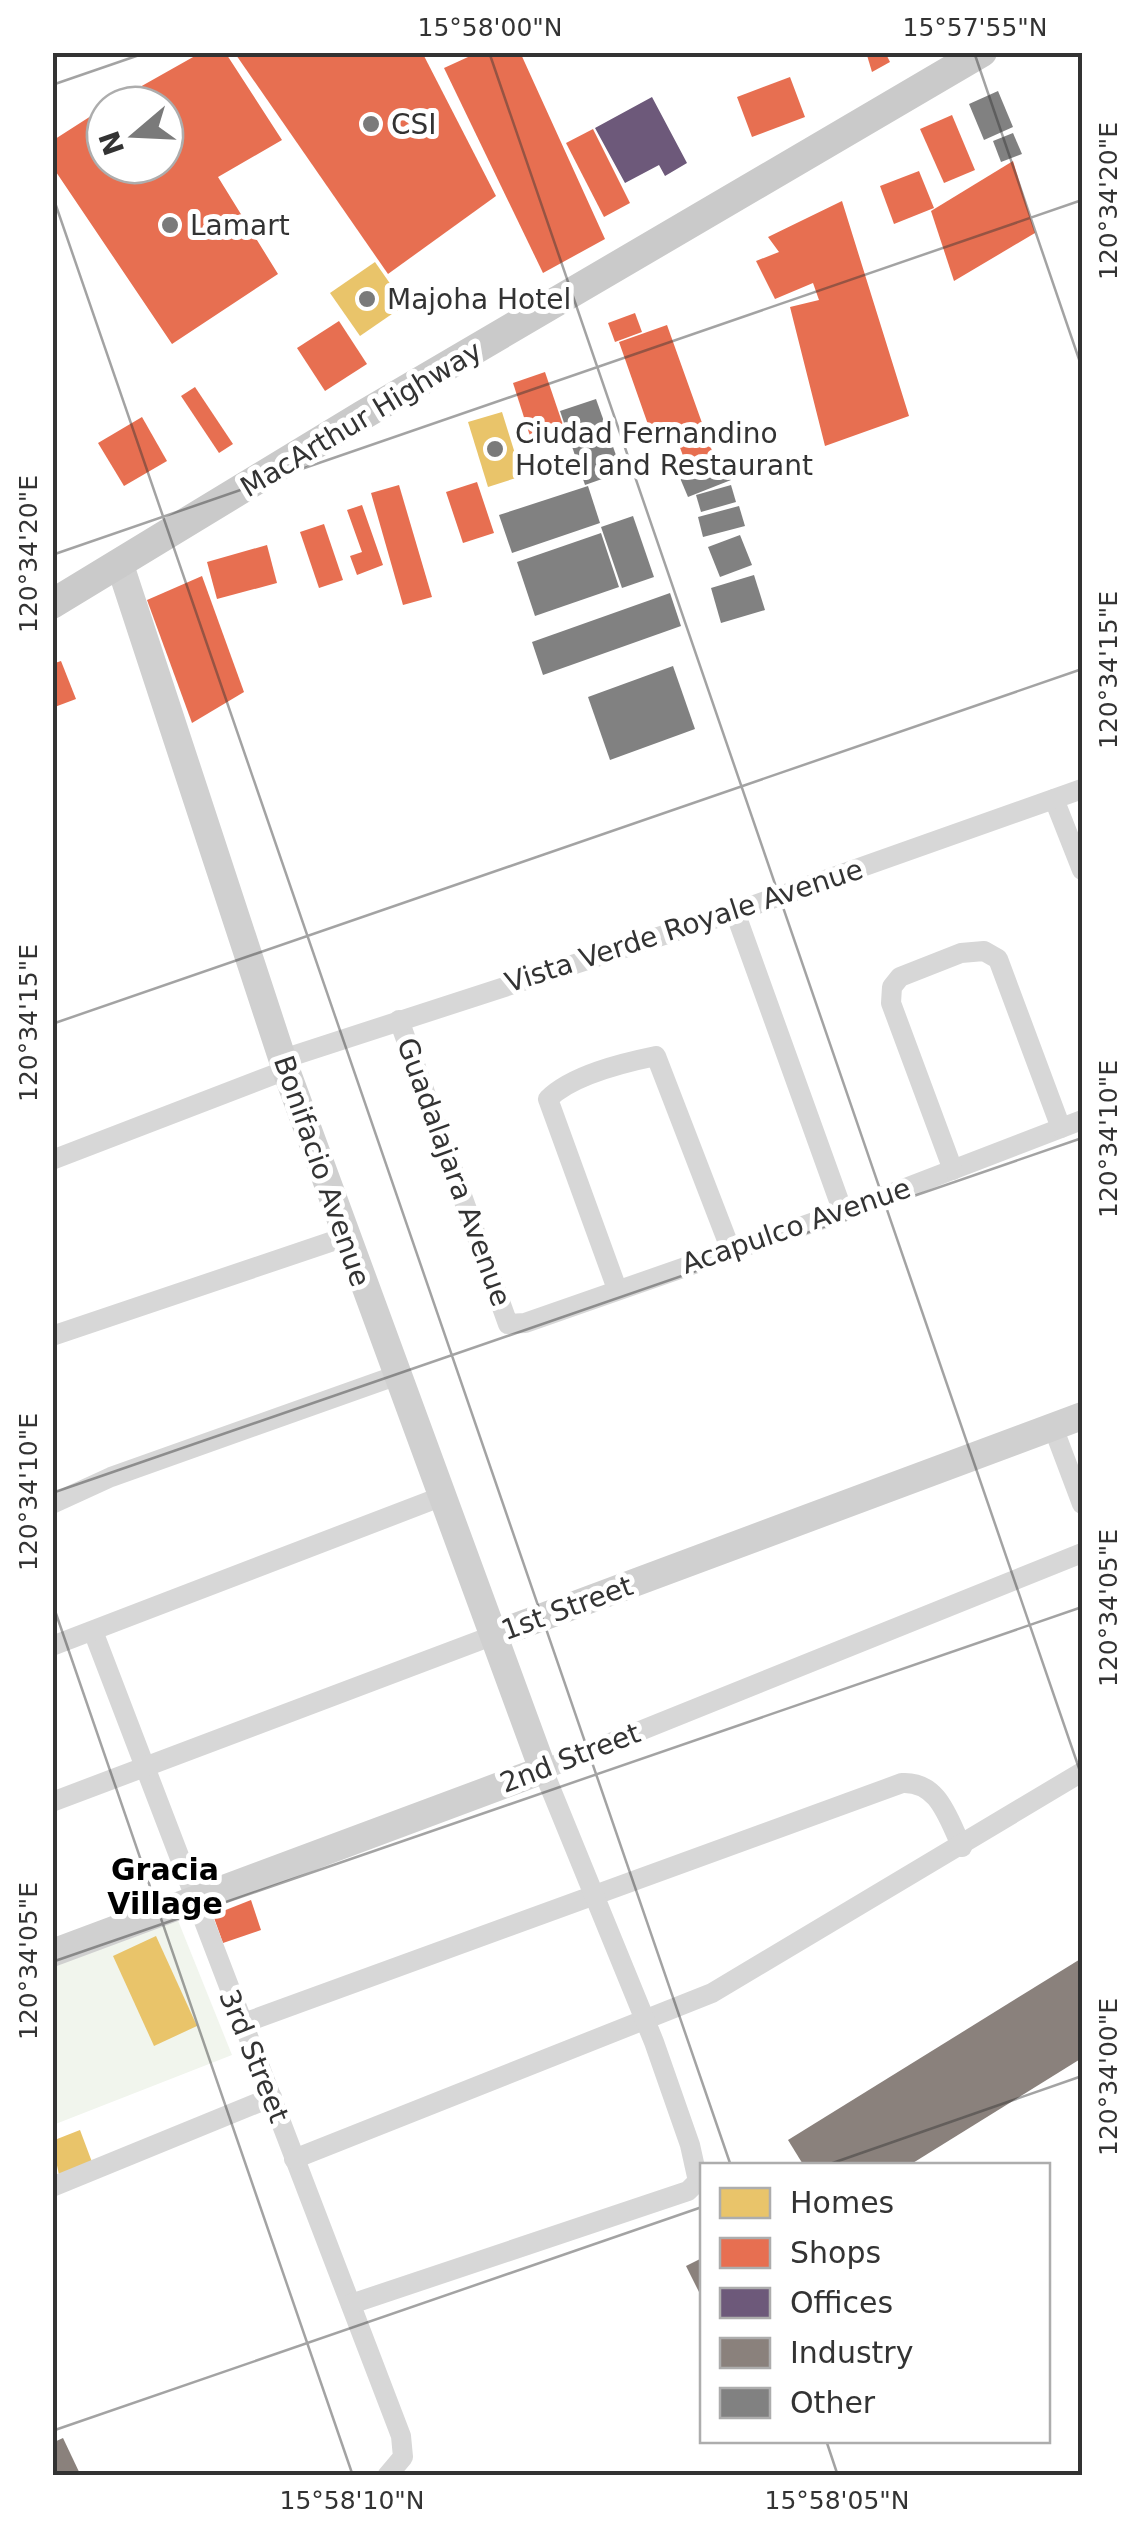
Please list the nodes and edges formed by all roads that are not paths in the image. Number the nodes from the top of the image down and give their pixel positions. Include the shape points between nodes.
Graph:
1 (982, 52) edge
2 (120, 565) junction
3 (52, 604) edge
4 (1082, 789) edge
5 (1054, 799) junction
6 (1082, 870) edge
7 (735, 912) junction
8 (399, 1020) junction
9 (284, 1065) junction
10 (1082, 1120) edge
11 (1060, 1128) junction
12 (52, 1160) edge
13 (953, 1170) junction
14 (843, 1212) junction
15 (346, 1237) junction
16 (730, 1248) junction
17 (618, 1289) junction
18 (508, 1324) joint
19 (52, 1336) edge
20 (395, 1376) junction
21 (1082, 1416) edge
22 (1053, 1426) junction
23 (442, 1496) junction
24 (52, 1504) edge
25 (1082, 1504) edge
26 (1082, 1553) edge
27 (93, 1631) junction
28 (496, 1634) junction
29 (52, 1646) edge
30 (142, 1768) junction
31 (543, 1770) junction
32 (1082, 1772) edge
33 (52, 1802) edge
34 (962, 1847) junction
35 (595, 1896) junction
36 (193, 1900) junction
37 (52, 1952) edge
38 (645, 2023) junction
39 (241, 2024) junction
40 (272, 2097) junction
41 (294, 2159) junction
42 (52, 2186) edge
43 (351, 2304) junction
44 (386, 2476) edge

1 - 2 main road, MacArthur Highway
2 - 3 main road, MacArthur Highway
2 - 9 street, Bonifacio Avenue
4 - 5 street, Vista Verde Royale Avenue
5 - 6 street
5 - 7 street, Vista Verde Royale Avenue
7 - 8 street, Vista Verde Royale Avenue
7 - 14 street
8 - 9 street, Vista Verde Royale Avenue
8 - 18 street, Guadalajara Avenue
9 - 12 street, Vista Verde Royale Avenue
9 - 15 street, Bonifacio Avenue
10 - 11 street, Acapulco Avenue
11 - 13 street, Acapulco Avenue
11 - 13 street via 998,960 984,951 961,953 900,977 890,1004
13 - 14 street, Acapulco Avenue
14 - 16 street, Acapulco Avenue
15 - 19 street
15 - 20 street, Bonifacio Avenue
16 - 17 street, Acapulco Avenue
16 - 17 street via 656,1056 581,1079 548,1099
17 - 18 street, Acapulco Avenue
20 - 23 street, Bonifacio Avenue
20 - 24 street
21 - 22 street, 1st Street
22 - 25 street
22 - 28 street, 1st Street
23 - 27 street
23 - 28 street, Bonifacio Avenue
26 - 31 street, 2nd Street
27 - 29 street
27 - 30 street, 3rd Street
28 - 30 street, 1st Street
28 - 31 street, Bonifacio Avenue
30 - 33 street, 1st Street
30 - 36 street, 3rd Street
31 - 35 street
31 - 36 street, 2nd Street
32 - 34 street
34 - 35 street via 938,1798 902,1783
34 - 38 street via 794,1948
35 - 38 street
35 - 39 street
36 - 37 street, 2nd Street
36 - 39 street, 3rd Street
38 - 41 street
38 - 43 street via 690,2145 694,2187
39 - 40 street, 3rd Street
40 - 41 street, 3rd Street
40 - 42 street
41 - 43 street, 3rd Street
43 - 44 street, 3rd Street via 401,2436 403,2457

